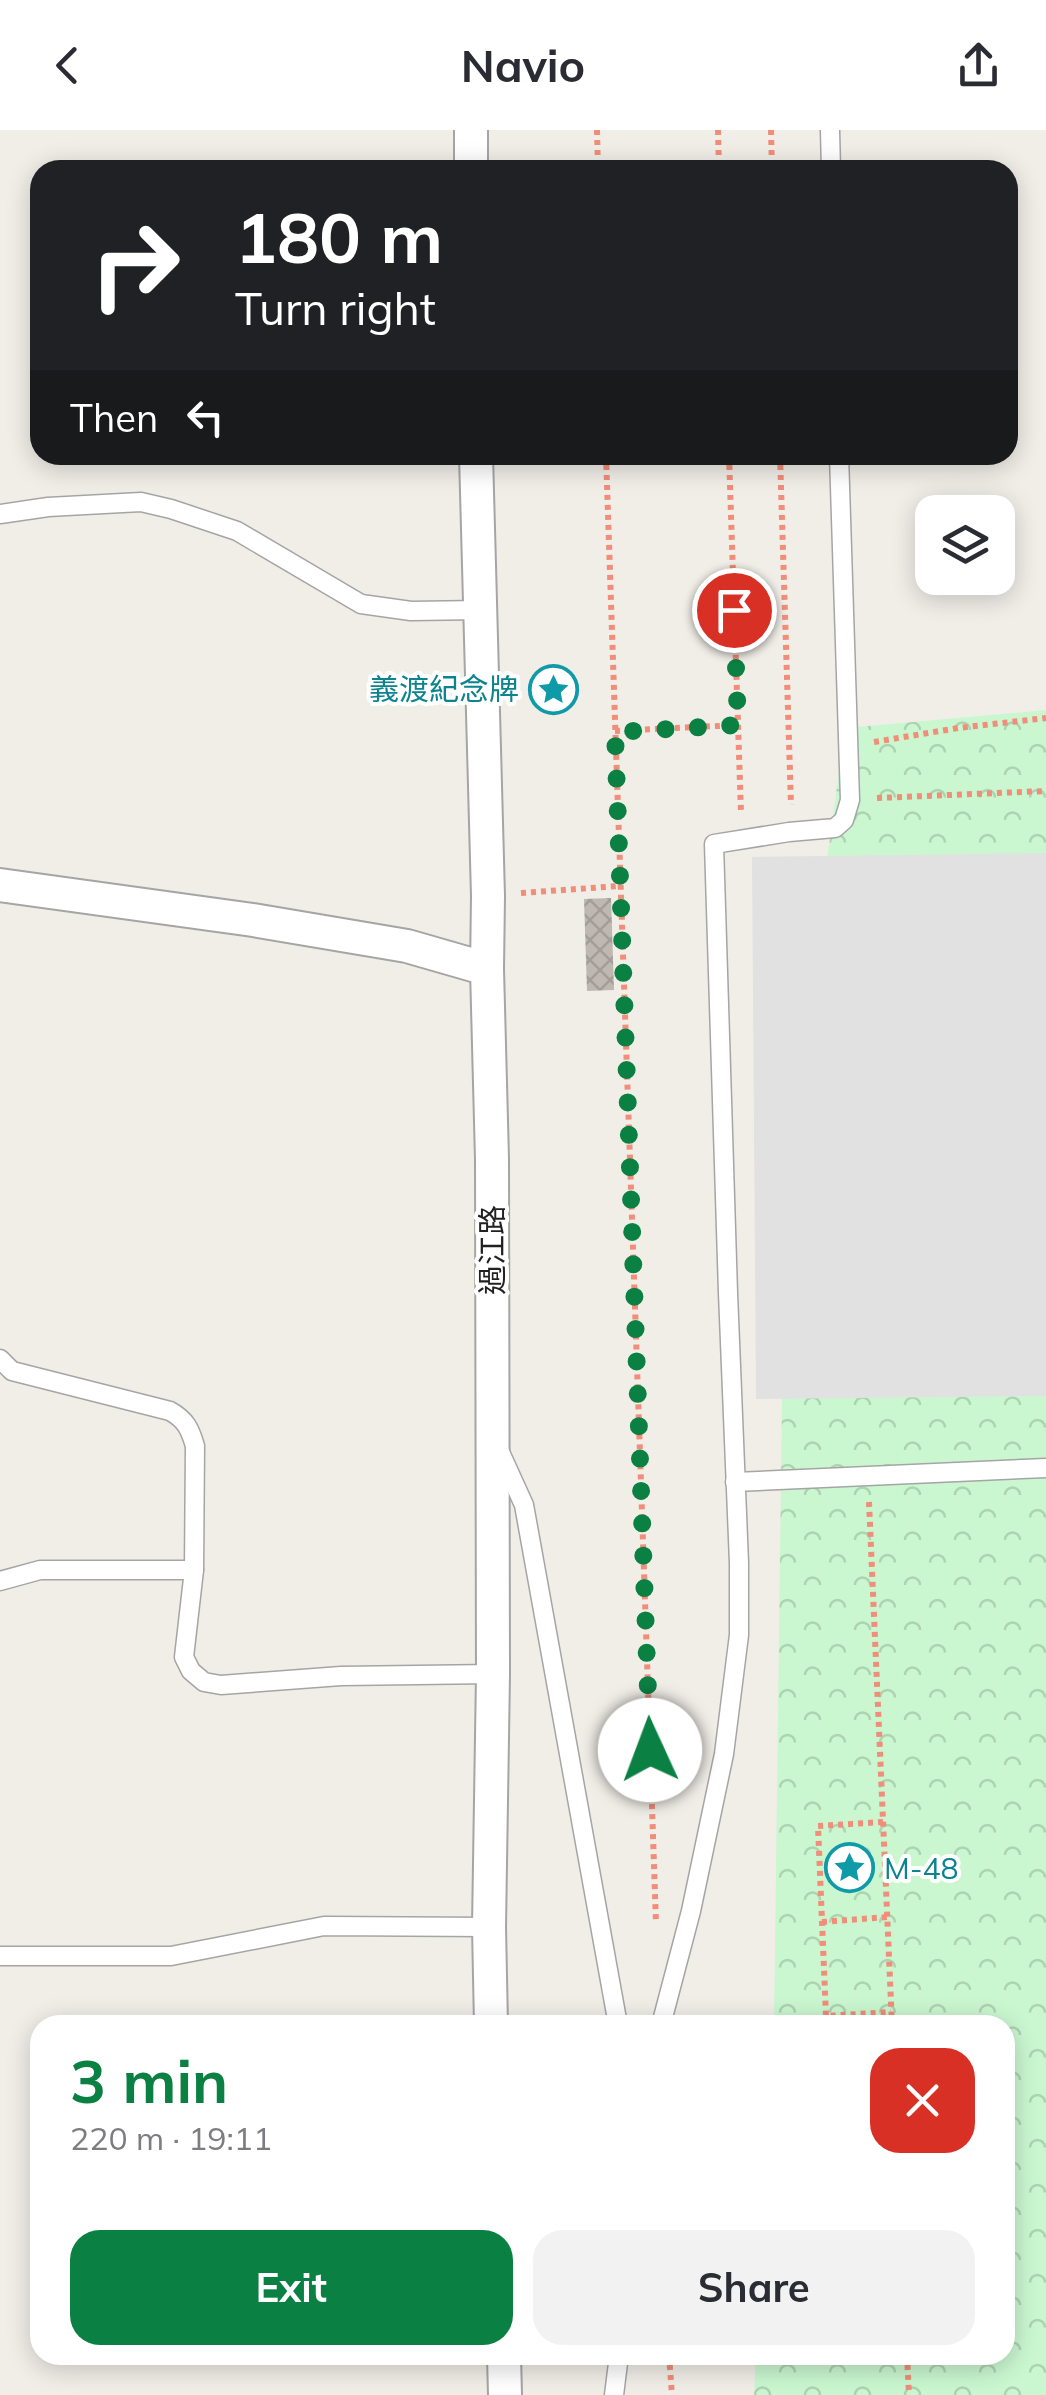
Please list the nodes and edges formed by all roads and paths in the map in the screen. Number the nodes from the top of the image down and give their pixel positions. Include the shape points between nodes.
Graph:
1 (471, 130) edge
2 (597, 130) edge
3 (718, 130) edge
4 (770, 130) edge
5 (830, 130) edge
6 (472, 160) edge
7 (598, 160) edge
8 (720, 160) edge
9 (772, 160) edge
10 (831, 160) edge
11 (476, 465) edge
12 (606, 465) edge
13 (729, 465) edge
14 (780, 465) edge
15 (839, 465) edge
16 (0, 514) edge
17 (481, 610) junction
18 (1046, 718) edge
19 (738, 725) junction
20 (615, 732) junction
21 (847, 746) junction
22 (1046, 791) edge
23 (850, 800) junction
24 (791, 805) junction
25 (774, 807) dead end
26 (758, 808) dead end
27 (741, 810) junction
28 (790, 832) junction
29 (743, 839) junction
30 (0, 886) edge
31 (619, 886) junction
32 (509, 894) dead end
33 (487, 969) junction
34 (0, 1359) edge
35 (492, 1436) junction
36 (1046, 1468) edge
37 (868, 1476) junction
38 (736, 1482) junction
39 (194, 1570) junction
40 (0, 1581) edge
41 (493, 1674) junction
42 (883, 1822) junction
43 (887, 1916) junction
44 (822, 1922) junction
45 (656, 1925) dead end
46 (489, 1927) junction
47 (0, 1956) edge
48 (892, 2012) joint
49 (491, 2015) edge
50 (616, 2015) edge
51 (663, 2015) edge
52 (826, 2015) edge
53 (842, 2015) edge
54 (504, 2365) edge
55 (617, 2365) edge
56 (670, 2365) edge
57 (908, 2365) edge
58 (506, 2395) edge
59 (614, 2395) edge
60 (672, 2395) edge
61 (909, 2395) edge

1 - 6 street
2 - 7 path
3 - 8 path
4 - 9 path
5 - 10 lane
11 - 17 street, 過江路
12 - 20 path
13 - 19 path
14 - 24 path
15 - 21 lane
16 - 17 lane via 141,502 237,531 361,604
17 - 33 street, 過江路
18 - 21 path
19 - 20 path
19 - 27 path
20 - 31 path
21 - 23 lane
22 - 23 path
23 - 28 lane via 835,828
24 - 25 path
24 - 28 path
26 - 27 path
27 - 29 path
28 - 29 lane
29 - 38 lane via 714,844
30 - 33 street via 292,926 408,946
31 - 32 path
31 - 45 path
33 - 35 street, 過江路
34 - 39 lane via 12,1371 181,1417 195,1446
35 - 41 street, 過江路
35 - 50 lane via 524,1505
36 - 37 lane
37 - 38 lane
37 - 42 path
38 - 51 lane via 739,1635 730,1717
39 - 40 lane via 40,1570
39 - 41 lane via 184,1657 204,1682
41 - 46 street, 過江路
42 - 43 path
42 - 44 path via 818,1826
43 - 44 path
43 - 48 path
44 - 52 path
46 - 47 lane via 324,1926 171,1956
46 - 49 street, 過江路
48 - 53 path
54 - 58 street
55 - 59 lane
56 - 60 path
57 - 61 path

